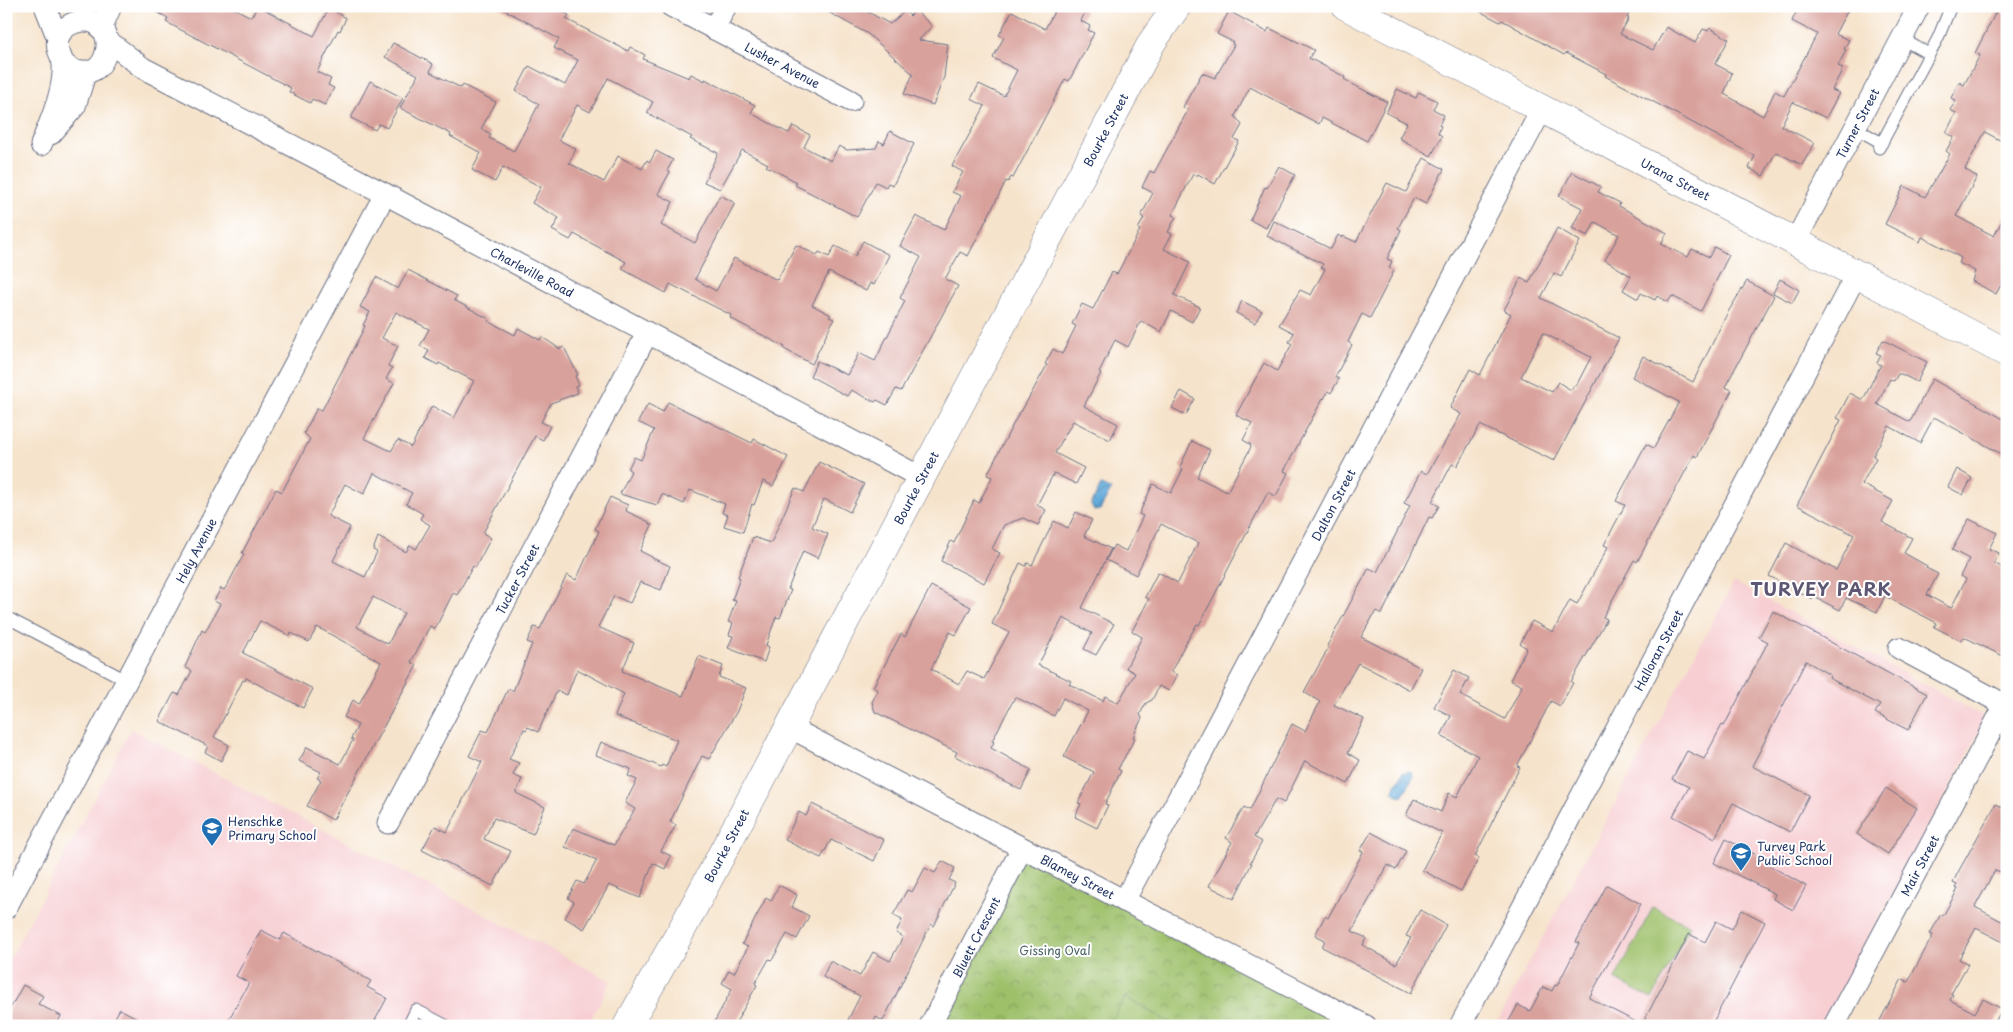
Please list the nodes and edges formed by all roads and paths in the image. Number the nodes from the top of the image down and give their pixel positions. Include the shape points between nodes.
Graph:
1 (45, 6) edge
2 (58, 6) edge
3 (111, 6) edge
4 (672, 6) edge
5 (726, 6) edge
6 (1164, 6) edge
7 (1177, 6) edge
8 (1346, 6) edge
9 (1919, 6) edge
10 (1951, 6) edge
11 (85, 27) edge
12 (714, 29) junction
13 (1902, 39) junction
14 (1152, 42) junction
15 (1930, 54) junction
16 (63, 63) junction
17 (93, 68) junction
18 (143, 68) junction
19 (851, 102) dead end
20 (1542, 110) junction
21 (1855, 128) junction
22 (385, 194) junction
23 (1795, 242) junction
24 (1856, 275) junction
25 (647, 334) junction
26 (2007, 353) edge
27 (922, 478) junction
28 (6, 617) edge
29 (1899, 648) dead end
30 (126, 680) junction
31 (2006, 705) edge
32 (789, 727) junction
33 (388, 823) dead end
34 (1022, 848) junction
35 (1124, 901) junction
36 (6, 908) edge
37 (680, 933) junction
38 (408, 1026) edge
39 (447, 1026) edge
40 (627, 1026) edge
41 (638, 1026) edge
42 (930, 1026) edge
43 (1366, 1026) edge
44 (1460, 1026) edge
45 (1834, 1026) edge

1 - 11 street
2 - 11 street
3 - 11 street
4 - 12 street, Lusher Avenue
5 - 12 street
6 - 14 main road, Bourke Street
7 - 14 main road, Bourke Street
8 - 20 main road, Urana Street
9 - 13 street, Turner Street
10 - 15 lane
11 - 16 street via 59,56
11 - 17 street via 108,49
11 - 18 street, Charleville Road
12 - 19 street, Lusher Avenue
13 - 15 lane
13 - 21 street, Turner Street
14 - 27 main road, Bourke Street
15 - 21 lane via 1881,146
16 - 17 street, Charleville Road via 77,71
16 - 17 street via 58,100 41,145 75,106
17 - 18 street, Charleville Road
18 - 22 street, Charleville Road
20 - 23 main road, Urana Street
20 - 35 street, Dalton Street
21 - 23 street, Turner Street
22 - 25 street, Charleville Road
22 - 30 street, Hely Avenue
23 - 24 main road, Urana Street
24 - 26 main road, Urana Street
24 - 44 street, Halloran Street
25 - 27 street, Charleville Road
25 - 33 street, Tucker Street
27 - 32 main road, Bourke Street
28 - 30 lane
29 - 31 street
30 - 36 street, Hely Avenue
31 - 45 street, Mair Street
32 - 34 street, Blamey Street
32 - 37 main road, Bourke Street
34 - 35 street, Blamey Street
34 - 42 street, Bluett Crescent
35 - 43 street, Blamey Street
37 - 40 main road, Bourke Street
37 - 41 main road, Bourke Street
38 - 39 lane via 416,1010

